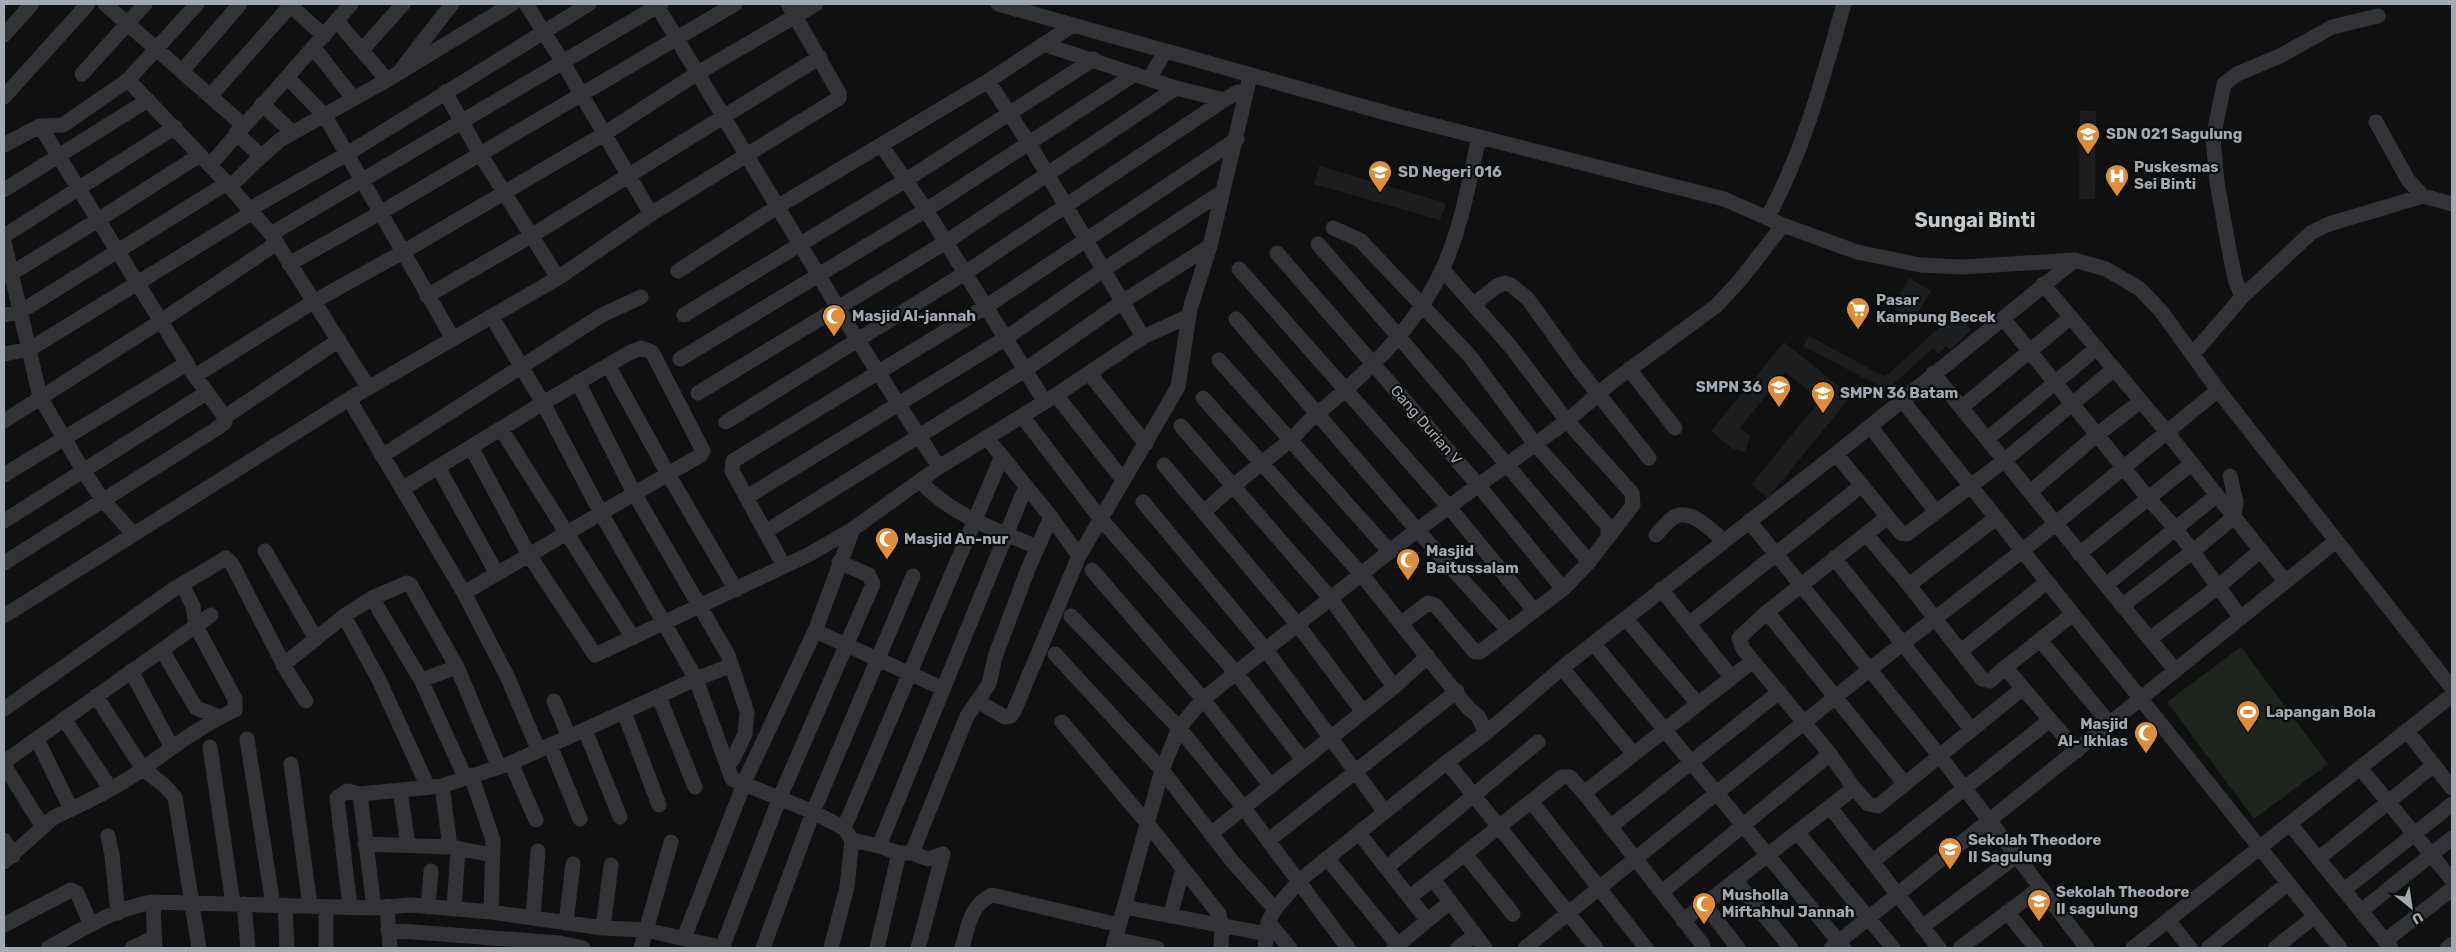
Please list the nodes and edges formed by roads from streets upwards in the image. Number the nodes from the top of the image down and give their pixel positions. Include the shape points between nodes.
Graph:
1 (32, 4) edge
2 (88, 4) edge
3 (105, 4) edge
4 (145, 4) edge
5 (197, 4) edge
6 (240, 4) edge
7 (291, 4) edge
8 (351, 4) edge
9 (403, 4) edge
10 (452, 4) edge
11 (526, 4) edge
12 (589, 4) edge
13 (734, 4) edge
14 (816, 4) edge
15 (998, 4) edge
16 (1844, 4) edge
17 (504, 5) edge
18 (658, 5) edge
19 (792, 10) edge
20 (2378, 16) dead end
21 (337, 21) junction
22 (128, 23) junction
23 (1073, 25) junction
24 (543, 32) junction
25 (4, 35) edge
26 (324, 36) junction
27 (675, 39) junction
28 (1046, 45) junction
29 (313, 47) junction
30 (155, 48) junction
31 (363, 50) junction
32 (1164, 52) junction
33 (820, 57) junction
34 (1094, 59) junction
35 (562, 61) junction
36 (183, 70) junction
37 (82, 74) dead end
38 (696, 74) junction
39 (1142, 76) junction
40 (1250, 76) junction
41 (286, 77) junction
42 (392, 77) junction
43 (128, 80) junction
44 (988, 81) junction
45 (1176, 88) junction
46 (1245, 91) junction
47 (445, 92) junction
48 (581, 94) junction
49 (211, 95) junction
50 (4, 97) edge
51 (353, 98) junction
52 (148, 100) junction
53 (1224, 100) junction
54 (262, 104) junction
55 (723, 115) junction
56 (1010, 115) junction
57 (325, 116) junction
58 (460, 121) junction
59 (2376, 122) dead end
60 (40, 126) junction
61 (175, 127) junction
62 (239, 129) junction
63 (293, 133) junction
64 (604, 134) junction
65 (1479, 137) junction
66 (1237, 139) junction
67 (4, 145) edge
68 (881, 145) junction
69 (1030, 145) junction
70 (347, 154) junction
71 (480, 154) junction
72 (261, 156) junction
73 (747, 156) junction
74 (58, 157) junction
75 (205, 160) junction
76 (629, 176) junction
77 (1047, 176) junction
78 (361, 179) junction
79 (906, 180) junction
80 (229, 185) junction
81 (79, 189) junction
82 (4, 190) edge
83 (505, 192) junction
84 (1222, 192) junction
85 (2423, 196) junction
86 (2452, 204) edge
87 (1066, 206) junction
88 (777, 207) junction
89 (252, 210) junction
90 (926, 210) junction
91 (380, 213) junction
92 (651, 214) junction
93 (1768, 218) junction
94 (98, 220) junction
95 (1783, 225) junction
96 (1333, 228) dead end
97 (4, 236) edge
98 (531, 236) junction
99 (274, 238) junction
100 (1086, 240) junction
101 (4, 242) edge
102 (946, 242) junction
103 (800, 244) junction
104 (1318, 244) dead end
105 (1210, 246) junction
106 (117, 251) junction
107 (403, 252) junction
108 (1277, 252) dead end
109 (2075, 260) junction
110 (289, 264) junction
111 (1238, 268) dead end
112 (1103, 270) junction
113 (1442, 270) junction
114 (678, 271) dead end
115 (965, 273) junction
116 (8, 274) edge
117 (818, 275) junction
118 (558, 278) junction
119 (137, 281) junction
120 (2043, 284) junction
121 (428, 296) junction
122 (641, 297) dead end
123 (2242, 297) junction
124 (313, 302) junction
125 (1122, 302) junction
126 (1474, 304) junction
127 (987, 306) junction
128 (1422, 307) junction
129 (838, 309) junction
130 (20, 312) junction
131 (4, 315) edge
132 (684, 315) dead end
133 (1190, 316) junction
134 (492, 317) junction
135 (2071, 317) junction
136 (2003, 318) junction
137 (1236, 319) dead end
138 (161, 321) junction
139 (452, 337) junction
140 (1142, 337) junction
141 (1399, 337) junction
142 (1006, 338) junction
143 (339, 340) junction
144 (858, 341) junction
145 (2097, 348) junction
146 (30, 349) junction
147 (2030, 350) junction
148 (4, 354) edge
149 (2193, 354) junction
150 (680, 358) dead end
151 (1219, 360) dead end
152 (1373, 364) junction
153 (608, 365) junction
154 (522, 367) junction
155 (1629, 369) junction
156 (2114, 369) junction
157 (192, 370) junction
158 (1025, 370) junction
159 (1089, 372) junction
160 (878, 373) junction
161 (1934, 373) junction
162 (578, 382) junction
163 (2056, 382) junction
164 (368, 387) junction
165 (1347, 390) junction
166 (2218, 390) junction
167 (206, 393) junction
168 (698, 393) dead end
169 (1598, 394) junction
170 (40, 398) junction
171 (349, 398) junction
172 (1203, 398) dead end
173 (1050, 399) junction
174 (1902, 400) junction
175 (2141, 401) junction
176 (2072, 403) junction
177 (543, 404) junction
178 (898, 406) junction
179 (1962, 407) junction
180 (1316, 414) junction
181 (1022, 416) junction
182 (224, 417) junction
183 (4, 421) edge
184 (1567, 421) junction
185 (726, 422) dead end
186 (1181, 426) dead end
187 (1870, 426) junction
188 (1675, 428) dead end
189 (501, 429) junction
190 (2166, 431) junction
191 (2098, 434) junction
192 (918, 435) junction
193 (65, 438) junction
194 (988, 438) junction
195 (1987, 439) junction
196 (1290, 441) junction
197 (1146, 444) junction
198 (1534, 444) junction
199 (471, 447) junction
200 (1836, 454) junction
201 (382, 456) junction
202 (1002, 456) junction
203 (1649, 458) dead end
204 (2005, 460) junction
205 (1260, 463) junction
206 (1506, 464) junction
207 (2191, 464) junction
208 (1164, 465) dead end
209 (438, 467) junction
210 (939, 467) junction
211 (2123, 467) junction
212 (84, 472) junction
213 (668, 474) junction
214 (4, 475) edge
215 (2230, 476) dead end
216 (1123, 480) junction
217 (920, 481) junction
218 (1969, 484) junction
219 (1862, 485) junction
220 (1026, 486) junction
221 (1231, 486) junction
222 (1479, 486) junction
223 (402, 489) junction
224 (2030, 492) junction
225 (634, 494) junction
226 (2217, 495) junction
227 (747, 497) junction
228 (2148, 498) junction
229 (103, 500) junction
230 (1143, 502) dead end
231 (1449, 507) junction
232 (1204, 512) junction
233 (1936, 512) junction
234 (601, 513) junction
235 (1886, 515) junction
236 (1051, 517) junction
237 (2234, 517) junction
238 (1100, 518) junction
239 (1996, 518) junction
240 (974, 521) junction
241 (1749, 521) junction
242 (4, 522) edge
243 (2055, 522) junction
244 (853, 529) junction
245 (2176, 529) junction
246 (1417, 530) junction
247 (765, 532) junction
248 (567, 533) junction
249 (133, 534) junction
250 (1866, 534) junction
251 (1006, 535) junction
252 (1608, 535) junction
253 (1656, 535) dead end
254 (1723, 540) junction
255 (2336, 541) junction
256 (1037, 547) junction
257 (2261, 550) junction
258 (265, 551) dead end
259 (2022, 551) junction
260 (1390, 552) junction
261 (2192, 552) junction
262 (2079, 554) junction
263 (529, 555) junction
264 (1777, 555) junction
265 (1079, 556) junction
266 (1834, 558) junction
267 (839, 562) junction
268 (1589, 562) junction
269 (4, 564) edge
270 (784, 566) junction
271 (1092, 570) dead end
272 (497, 574) junction
273 (1362, 575) junction
274 (913, 576) dead end
275 (2285, 581) junction
276 (2047, 582) junction
277 (182, 584) junction
278 (1909, 585) junction
279 (2106, 585) junction
280 (1801, 586) junction
281 (2219, 586) junction
282 (1563, 588) junction
283 (736, 590) junction
284 (1661, 590) junction
285 (464, 593) junction
286 (372, 598) junction
287 (1331, 600) junction
288 (2122, 606) junction
289 (700, 607) junction
290 (1536, 608) junction
291 (1767, 612) junction
292 (5, 613) edge
293 (2073, 614) junction
294 (211, 615) dead end
295 (344, 616) junction
296 (1070, 616) dead end
297 (2241, 618) junction
298 (1626, 619) junction
299 (1936, 619) junction
300 (665, 623) junction
301 (1402, 623) junction
302 (1688, 624) junction
303 (1298, 625) junction
304 (196, 626) junction
305 (1508, 630) junction
306 (815, 631) junction
307 (633, 638) junction
308 (316, 639) junction
309 (2150, 639) junction
310 (2040, 640) junction
311 (1903, 643) junction
312 (1594, 644) junction
313 (846, 645) junction
314 (162, 650) junction
315 (1266, 650) junction
316 (1961, 651) junction
317 (1055, 654) dead end
318 (1428, 656) junction
319 (878, 659) junction
320 (1753, 661) junction
321 (283, 665) junction
322 (730, 666) junction
323 (457, 667) junction
324 (1562, 668) junction
325 (1870, 669) junction
326 (2002, 670) junction
327 (2175, 670) junction
328 (132, 671) junction
329 (1236, 673) junction
330 (911, 674) junction
331 (1731, 677) junction
332 (696, 679) junction
333 (421, 680) junction
334 (1394, 687) junction
335 (942, 688) junction
336 (2023, 688) junction
337 (2452, 688) edge
338 (1457, 691) junction
339 (1779, 692) junction
340 (2452, 695) edge
341 (96, 696) junction
342 (659, 696) junction
343 (1836, 698) junction
344 (1203, 699) junction
345 (2141, 700) junction
346 (306, 701) dead end
347 (554, 701) dead end
348 (977, 701) junction
349 (1698, 704) junction
350 (4, 709) edge
351 (624, 712) junction
352 (1363, 712) junction
353 (220, 717) junction
354 (64, 719) junction
355 (2050, 720) junction
356 (1062, 722) dead end
357 (1804, 723) junction
358 (2110, 724) junction
359 (1179, 728) junction
360 (1971, 729) junction
361 (585, 730) junction
362 (1666, 730) junction
363 (2407, 731) junction
364 (1486, 734) junction
365 (569, 736) junction
366 (1332, 738) junction
367 (37, 739) junction
368 (247, 739) dead end
369 (1538, 742) dead end
370 (171, 746) junction
371 (210, 747) dead end
372 (544, 747) junction
373 (2077, 751) junction
374 (1633, 753) junction
375 (1830, 754) junction
376 (1938, 755) junction
377 (1303, 760) junction
378 (1692, 761) junction
379 (1447, 762) junction
380 (4, 764) edge
381 (291, 764) dead end
382 (504, 764) junction
383 (727, 765) junction
384 (2434, 765) junction
385 (143, 768) junction
386 (2361, 769) junction
387 (1162, 770) junction
388 (1357, 771) junction
389 (468, 776) junction
390 (744, 784) junction
391 (1905, 784) junction
392 (1271, 786) junction
393 (435, 787) junction
394 (695, 787) dead end
395 (110, 788) junction
396 (1854, 788) junction
397 (2452, 788) edge
398 (1964, 789) junction
399 (400, 790) junction
400 (1584, 793) junction
401 (1718, 793) junction
402 (360, 794) junction
403 (1474, 794) junction
404 (780, 797) junction
405 (1531, 801) junction
406 (2388, 803) junction
407 (2452, 804) edge
408 (659, 805) dead end
409 (1830, 807) junction
410 (1244, 808) junction
411 (71, 809) junction
412 (813, 812) junction
413 (1385, 812) junction
414 (620, 818) dead end
415 (580, 819) dead end
416 (536, 820) dead end
417 (1988, 822) junction
418 (1147, 823) junction
419 (2290, 824) junction
420 (1745, 825) junction
421 (42, 827) junction
422 (1498, 827) junction
423 (1610, 827) junction
424 (1212, 833) junction
425 (1359, 833) junction
426 (1798, 833) junction
427 (848, 834) junction
428 (2415, 835) junction
429 (108, 836) dead end
430 (2452, 838) edge
431 (4, 840) edge
432 (1268, 841) junction
433 (671, 842) dead end
434 (365, 844) junction
435 (408, 845) junction
436 (879, 846) junction
437 (454, 848) junction
438 (2260, 849) junction
439 (538, 851) dead end
440 (905, 853) junction
441 (1465, 854) junction
442 (493, 855) junction
443 (1769, 855) junction
444 (2431, 855) junction
445 (2015, 856) junction
446 (1327, 858) junction
447 (1634, 858) junction
448 (8, 859) edge
449 (2318, 859) junction
450 (1872, 862) junction
451 (573, 864) dead end
452 (611, 864) dead end
453 (1387, 867) junction
454 (1183, 869) junction
455 (432, 871) dead end
456 (1434, 879) junction
457 (2452, 880) edge
458 (1299, 881) junction
459 (1736, 881) junction
460 (2287, 884) junction
461 (1598, 887) junction
462 (2040, 888) junction
463 (2452, 889) edge
464 (2344, 890) junction
465 (1662, 892) junction
466 (1410, 896) junction
467 (1898, 896) junction
468 (153, 902) junction
469 (1450, 902) junction
470 (191, 903) junction
471 (238, 904) junction
472 (279, 905) junction
473 (1705, 905) junction
474 (310, 906) junction
475 (326, 907) junction
476 (350, 907) junction
477 (381, 907) junction
478 (428, 907) junction
479 (1124, 907) junction
480 (454, 909) junction
481 (2360, 910) junction
482 (491, 912) junction
483 (1568, 912) junction
484 (2007, 912) junction
485 (118, 913) junction
486 (1514, 914) dead end
487 (1170, 916) junction
488 (2314, 917) junction
489 (533, 918) junction
490 (1869, 919) junction
491 (1428, 920) junction
492 (2168, 920) junction
493 (1683, 921) junction
494 (566, 922) junction
495 (4, 924) edge
496 (91, 924) junction
497 (1222, 926) junction
498 (1922, 927) junction
499 (603, 928) junction
500 (1269, 928) edge
501 (1722, 929) junction
502 (388, 930) junction
503 (640, 930) junction
504 (1475, 935) junction
505 (684, 938) junction
506 (1116, 938) edge
507 (154, 943) edge
508 (2452, 944) edge
509 (2388, 945) edge
510 (1396, 946) edge
511 (1532, 946) edge
512 (1838, 946) edge
513 (1701, 947) edge
514 (2137, 947) edge
515 (2279, 947) edge
516 (48, 948) edge
517 (132, 948) edge
518 (199, 948) edge
519 (248, 948) edge
520 (287, 948) edge
521 (326, 948) edge
522 (390, 948) edge
523 (583, 948) edge
524 (631, 948) edge
525 (641, 948) edge
526 (723, 948) edge
527 (763, 948) edge
528 (831, 948) edge
529 (877, 948) edge
530 (918, 948) edge
531 (962, 948) edge
532 (1157, 948) edge
533 (1221, 948) edge
534 (1290, 948) edge
535 (1348, 948) edge
536 (1458, 948) edge
537 (1485, 948) edge
538 (1596, 948) edge
539 (1646, 948) edge
540 (1738, 948) edge
541 (1791, 948) edge
542 (1893, 948) edge
543 (1939, 948) edge
544 (1960, 948) edge
545 (2036, 948) edge
546 (2087, 948) edge
547 (2190, 948) edge
548 (2208, 948) edge
549 (2340, 948) edge
550 (2447, 948) edge

1 - 25 street
2 - 50 street
3 - 22 street
4 - 22 street
5 - 30 street
6 - 36 street
7 - 26 street
7 - 49 street
8 - 21 street
9 - 31 street
10 - 42 street
11 - 24 street
12 - 24 street
13 - 27 street
14 - 19 street
15 - 23 street
16 - 93 street via 1799,150
17 - 42 street
18 - 27 street
18 - 35 street
19 - 33 street
19 - 38 street
20 - 123 street via 2332,27 2280,56 2237,74 2224,84 2212,139 2228,244
21 - 26 street
21 - 31 street
22 - 30 street
22 - 37 street
23 - 28 street
23 - 32 street
24 - 35 street
24 - 47 street
26 - 29 street
27 - 38 street
27 - 48 street
28 - 34 street
28 - 44 street
29 - 41 street
29 - 51 street
30 - 36 street
30 - 43 street
31 - 42 street
32 - 39 street
32 - 40 street
33 - 55 street
33 - 73 street via 840,93 839,98
34 - 39 street
34 - 56 street
35 - 48 street
35 - 58 street
36 - 49 street
38 - 55 street
38 - 64 street
39 - 45 street
39 - 69 street
40 - 46 street
40 - 65 street
41 - 54 street
41 - 57 street
42 - 51 street
43 - 52 street
43 - 60 street via 63,125
44 - 56 street
44 - 68 street
45 - 53 street
45 - 77 street
46 - 53 street
46 - 66 street
47 - 58 street
47 - 70 street
48 - 64 street
48 - 71 street
49 - 62 street
51 - 57 street
52 - 61 street
52 - 74 street
53 - 87 street
54 - 62 street
54 - 63 street
55 - 73 street
55 - 76 street
56 - 69 street
56 - 79 street
57 - 63 street
57 - 70 street
58 - 71 street
58 - 78 street
59 - 85 street via 2408,180
60 - 67 street
60 - 74 street
61 - 75 street
61 - 81 street
62 - 72 street
62 - 75 street
63 - 72 street
64 - 76 street
64 - 83 street
65 - 93 street via 1724,199
65 - 113 street via 1458,231
66 - 84 street
66 - 100 street
68 - 79 street
68 - 88 street
69 - 77 street
69 - 90 street
70 - 78 street
70 - 89 street
71 - 83 street
71 - 91 street
72 - 80 street
73 - 88 street
73 - 92 street
74 - 81 street
74 - 82 street
75 - 80 street
75 - 94 street
76 - 92 street
76 - 98 street
77 - 87 street
77 - 102 street
78 - 91 street
78 - 99 street
79 - 90 street
79 - 103 street
80 - 89 street
80 - 106 street
81 - 94 street
81 - 97 street
83 - 98 street
83 - 107 street
84 - 105 street
84 - 112 street
85 - 86 street
85 - 123 street via 2312,232
87 - 100 street
87 - 115 street
88 - 103 street
88 - 114 street
89 - 99 street
89 - 119 street
90 - 102 street
90 - 117 street
91 - 107 street
91 - 110 street
92 - 118 street
93 - 95 street
94 - 106 street
94 - 116 street
95 - 109 street via 1856,252 1920,266 1962,267
95 - 155 street via 1716,306
96 - 128 street via 1360,240
98 - 118 street
98 - 121 street
99 - 110 street
99 - 138 street
100 - 112 street
100 - 127 street
101 - 116 street
102 - 115 street
102 - 129 street
103 - 117 street
103 - 132 street
104 - 141 street
105 - 125 street
105 - 133 street
106 - 119 street
106 - 130 street
107 - 121 street
107 - 124 street
108 - 152 street, Gang Durian V
109 - 120 street
109 - 149 street via 2106,269 2140,289
110 - 124 street
111 - 165 street
112 - 125 street
112 - 142 street
113 - 126 street
113 - 128 street
115 - 127 street
115 - 144 street
116 - 130 street
117 - 129 street
117 - 150 street
118 - 134 street
119 - 138 street
119 - 146 street
120 - 135 street
120 - 136 street
121 - 139 street
122 - 154 street via 602,315
123 - 149 street
124 - 143 street
124 - 157 street
125 - 140 street
125 - 158 street
126 - 169 street via 1497,286 1511,285 1528,299
126 - 184 street
127 - 142 street
127 - 160 street
128 - 141 street
128 - 198 street via 1469,355
129 - 144 street
129 - 168 street
130 - 131 street
130 - 146 street
133 - 140 street
133 - 197 street via 1178,387
134 - 139 street
134 - 154 street
135 - 145 street
135 - 147 street
136 - 147 street
136 - 161 street
137 - 180 street
138 - 157 street
138 - 170 street
139 - 164 street
140 - 159 street
141 - 152 street
141 - 206 street
142 - 158 street
142 - 178 street
143 - 164 street
143 - 182 street
144 - 160 street
144 - 185 street
145 - 156 street
145 - 163 street
146 - 148 street
146 - 170 street
147 - 163 street
147 - 179 street
149 - 166 street
151 - 196 street
152 - 165 street
152 - 222 street, Gang Durian V
153 - 162 street
153 - 213 street
153 - 213 street via 641,348 652,352 703,452
154 - 177 street
154 - 201 street
155 - 169 street
155 - 188 street
156 - 175 street
156 - 176 street
157 - 167 street
157 - 193 street via 183,365
158 - 173 street
158 - 192 street
159 - 173 street
159 - 197 street
160 - 178 street
160 - 227 street via 733,461 732,471
161 - 174 street
161 - 179 street
162 - 177 street
162 - 225 street
163 - 176 street
163 - 195 street
164 - 171 street
165 - 180 street
165 - 231 street
166 - 190 street
166 - 255 street
167 - 182 street
167 - 212 street
169 - 184 street
169 - 203 street
170 - 183 street
170 - 193 street
171 - 201 street
171 - 249 street
172 - 205 street
173 - 181 street
173 - 216 street
174 - 187 street
174 - 218 street
175 - 190 street
175 - 191 street
176 - 191 street
176 - 204 street
177 - 189 street
177 - 234 street
178 - 192 street
178 - 227 street
179 - 195 street
180 - 196 street
180 - 246 street
181 - 194 street
181 - 238 street
182 - 229 street via 224,422 216,429
184 - 198 street
184 - 252 street via 1632,493 1633,504
186 - 221 street
187 - 200 street
187 - 233 street
189 - 199 street
189 - 248 street
190 - 207 street
190 - 211 street
191 - 211 street
191 - 224 street
192 - 210 street
192 - 247 street
193 - 212 street
193 - 214 street
194 - 202 street
194 - 210 street
195 - 204 street
196 - 205 street
196 - 260 street
197 - 216 street
198 - 206 street
198 - 252 street via 1608,526
199 - 209 street
199 - 263 street
200 - 219 street
200 - 241 street
201 - 223 street
202 - 220 street
202 - 240 street
204 - 218 street
204 - 224 street
205 - 221 street
205 - 273 street
206 - 222 street
206 - 268 street
207 - 226 street
207 - 228 street
208 - 232 street
209 - 223 street
209 - 272 street
210 - 217 street
211 - 228 street
211 - 243 street
212 - 229 street
212 - 242 street
213 - 225 street
213 - 283 street
215 - 237 street via 2236,501
216 - 238 street
217 - 240 street via 929,491
217 - 244 street
218 - 233 street
218 - 239 street
219 - 235 street
219 - 264 street
220 - 236 street
220 - 251 street
221 - 232 street
221 - 287 street
222 - 231 street
222 - 282 street, Gang Durian V
223 - 285 street
224 - 243 street
225 - 234 street
225 - 289 street
226 - 237 street
226 - 245 street
227 - 247 street
228 - 245 street
228 - 262 street
229 - 249 street
229 - 269 street
230 - 315 street
231 - 246 street
231 - 290 street via 1532,608
232 - 303 street
233 - 235 street via 1907,534 1901,533
234 - 248 street
234 - 300 street
235 - 250 street
236 - 256 street
236 - 265 street
237 - 257 street
237 - 261 street
238 - 265 street
238 - 329 street
239 - 259 street
239 - 278 street
240 - 251 street
240 - 330 street
241 - 254 street
241 - 264 street
243 - 259 street
243 - 262 street
244 - 267 street
244 - 270 street
245 - 261 street
245 - 279 street
246 - 260 street
246 - 305 street
247 - 270 street
248 - 263 street
248 - 307 street
249 - 292 street
250 - 266 street
250 - 278 street
251 - 256 street
251 - 335 street
252 - 268 street
253 - 254 street via 1675,517 1684,514 1702,522
254 - 284 street
255 - 275 street
255 - 337 street
256 - 348 street via 995,657 989,684
257 - 275 street
257 - 281 street
258 - 308 street
259 - 276 street
259 - 299 street
260 - 273 street
261 - 281 street
261 - 288 street
262 - 279 street
263 - 272 street
263 - 307 street via 594,655
264 - 280 street
264 - 302 street
265 - 348 street via 1011,716 1005,717
266 - 280 street
266 - 311 street
267 - 306 street
267 - 313 street via 869,575 874,584
268 - 282 street
270 - 283 street
271 - 344 street
272 - 285 street
273 - 287 street
273 - 301 street
274 - 319 street
275 - 297 street
276 - 293 street
276 - 316 street
277 - 304 street via 193,606
277 - 321 street via 226,558
277 - 350 street
278 - 299 street
279 - 288 street
280 - 291 street
280 - 325 street
281 - 297 street
281 - 309 street
282 - 290 street
283 - 289 street
284 - 298 street
284 - 302 street
285 - 372 street
286 - 295 street
286 - 323 street via 410,584
286 - 333 street
287 - 303 street
287 - 334 street
288 - 309 street
289 - 300 street
289 - 322 street via 728,655
290 - 305 street
291 - 320 street via 1740,638 1743,649
291 - 343 street
293 - 310 street
293 - 345 street
294 - 304 street
295 - 308 street
295 - 393 street
296 - 359 street
297 - 327 street
298 - 312 street
298 - 349 street
299 - 311 street
299 - 316 street
300 - 307 street
300 - 332 street
301 - 305 street via 1428,603 1435,606 1475,652 1480,652
301 - 318 street
302 - 331 street
303 - 315 street
303 - 352 street
304 - 314 street
304 - 353 street via 235,699 235,710
306 - 313 street
306 - 390 street
308 - 321 street
309 - 327 street
310 - 326 street
310 - 358 street
311 - 325 street
311 - 360 street
312 - 324 street
312 - 362 street
313 - 319 street
313 - 404 street
314 - 328 street
314 - 353 street via 196,708
315 - 329 street
315 - 366 street
316 - 326 street via 1982,678 1990,681
317 - 387 street
318 - 334 street
318 - 338 street
319 - 330 street
319 - 412 street
320 - 331 street
320 - 339 street
321 - 346 street
322 - 332 street
322 - 383 street via 747,712 745,734 734,759
323 - 333 street
323 - 382 street
324 - 364 street
324 - 374 street
325 - 343 street
325 - 376 street
326 - 336 street via 2009,672
327 - 345 street
328 - 341 street
328 - 370 street
329 - 344 street
329 - 377 street
330 - 335 street
330 - 427 street
331 - 349 street
332 - 342 street
332 - 383 street
333 - 389 street
334 - 352 street
335 - 436 street
336 - 355 street
336 - 360 street
338 - 364 street via 1478,716
338 - 388 street
339 - 357 street
339 - 378 street
340 - 363 street
341 - 354 street
341 - 385 street
342 - 351 street
342 - 394 street
343 - 357 street
343 - 391 street
344 - 359 street
344 - 392 street
345 - 358 street
345 - 438 street
347 - 365 street
348 - 440 street via 967,716
349 - 362 street
351 - 361 street
351 - 408 street
352 - 366 street
353 - 370 street
354 - 367 street
354 - 395 street
355 - 373 street
355 - 398 street
356 - 418 street
357 - 375 street
357 - 401 street
358 - 373 street
359 - 387 street
359 - 410 street
360 - 376 street
361 - 365 street
361 - 414 street
362 - 374 street
362 - 378 street
363 - 384 street
363 - 386 street
364 - 379 street
365 - 372 street
366 - 377 street
366 - 388 street
367 - 380 street
367 - 411 street
368 - 472 street
369 - 403 street
370 - 385 street
371 - 471 street
372 - 382 street
372 - 415 street
373 - 417 street
374 - 400 street
375 - 396 street
375 - 420 street
376 - 391 street
376 - 398 street
377 - 392 street
378 - 401 street
378 - 423 street
379 - 403 street
379 - 413 street
380 - 421 street
381 - 474 street
382 - 389 street
382 - 416 street
383 - 390 street via 732,779
384 - 397 street
384 - 406 street
385 - 395 street
385 - 470 street via 164,784 174,797
386 - 406 street
386 - 419 street
387 - 418 street
387 - 424 street
388 - 413 street
388 - 432 street
389 - 393 street
389 - 442 street via 494,840
390 - 404 street
390 - 505 street
391 - 396 street via 1878,806 1868,804
392 - 410 street
393 - 399 street
393 - 437 street
395 - 411 street
396 - 409 street
398 - 417 street
398 - 450 street
399 - 402 street
399 - 435 street
400 - 405 street via 1570,778 1562,777
400 - 423 street
401 - 420 street
401 - 447 street
402 - 434 street
402 - 476 street via 346,791 337,798
403 - 422 street
403 - 453 street
404 - 412 street
404 - 526 street
405 - 422 street
405 - 461 street
406 - 428 street
406 - 449 street
407 - 428 street
409 - 426 street
409 - 450 street
410 - 424 street
410 - 432 street
411 - 421 street
412 - 427 street
412 - 527 street
413 - 425 street
417 - 445 street
417 - 467 street
418 - 454 street
418 - 479 street
419 - 438 street
419 - 449 street
420 - 443 street
420 - 465 street
421 - 448 street
422 - 441 street
422 - 483 street
423 - 447 street
424 - 500 street via 1232,861
425 - 446 street
425 - 453 street
426 - 443 street
426 - 490 street
427 - 436 street
427 - 528 street via 847,887
428 - 444 street
428 - 464 street
429 - 485 street
430 - 444 street
431 - 448 street
432 - 458 street
433 - 503 street
434 - 435 street
434 - 477 street
435 - 437 street
436 - 440 street
437 - 442 street
437 - 480 street
438 - 460 street
438 - 492 street
439 - 489 street
440 - 529 street
440 - 530 street via 928,859 943,854
441 - 456 street
441 - 486 street
442 - 482 street
443 - 459 street
443 - 512 street
444 - 457 street
444 - 481 street
445 - 462 street
445 - 498 street
446 - 458 street
446 - 510 street
447 - 461 street
447 - 465 street
449 - 464 street
450 - 467 street
451 - 494 street
452 - 499 street
453 - 466 street
454 - 487 street
454 - 497 street via 1219,914
455 - 478 street
456 - 466 street
456 - 469 street
458 - 500 street
458 - 535 street
459 - 473 street
459 - 541 street
460 - 488 street
460 - 548 street
461 - 483 street
461 - 539 street
462 - 484 street
462 - 546 street
463 - 509 street
464 - 481 street
465 - 493 street
466 - 491 street
467 - 490 street
467 - 498 street
468 - 470 street
468 - 485 street
468 - 507 street
469 - 491 street
469 - 504 street
470 - 471 street
470 - 518 street
471 - 472 street
471 - 519 street
472 - 474 street
472 - 520 street
473 - 493 street
473 - 501 street
474 - 475 street
475 - 476 street
475 - 521 street
476 - 477 street
477 - 478 street
477 - 502 street
478 - 480 street
479 - 487 street
479 - 506 street
480 - 482 street
481 - 509 street
482 - 489 street
483 - 511 street
483 - 538 street
484 - 544 street
484 - 545 street
485 - 496 street
487 - 497 street
488 - 515 street
488 - 549 street
489 - 494 street
490 - 512 street
490 - 542 street
491 - 510 street
492 - 514 street
492 - 547 street
493 - 513 street
494 - 499 street
495 - 496 street via 71,890 76,893
496 - 516 street
497 - 500 street
497 - 533 street
498 - 543 street
499 - 503 street
500 - 534 street
501 - 513 street
501 - 540 street
502 - 522 street
502 - 523 street via 560,943
503 - 505 street
503 - 524 street
503 - 525 street
504 - 536 street
504 - 537 street
505 - 526 street
506 - 531 street via 992,895 981,900 973,911
506 - 532 street
507 - 517 street
508 - 550 street

